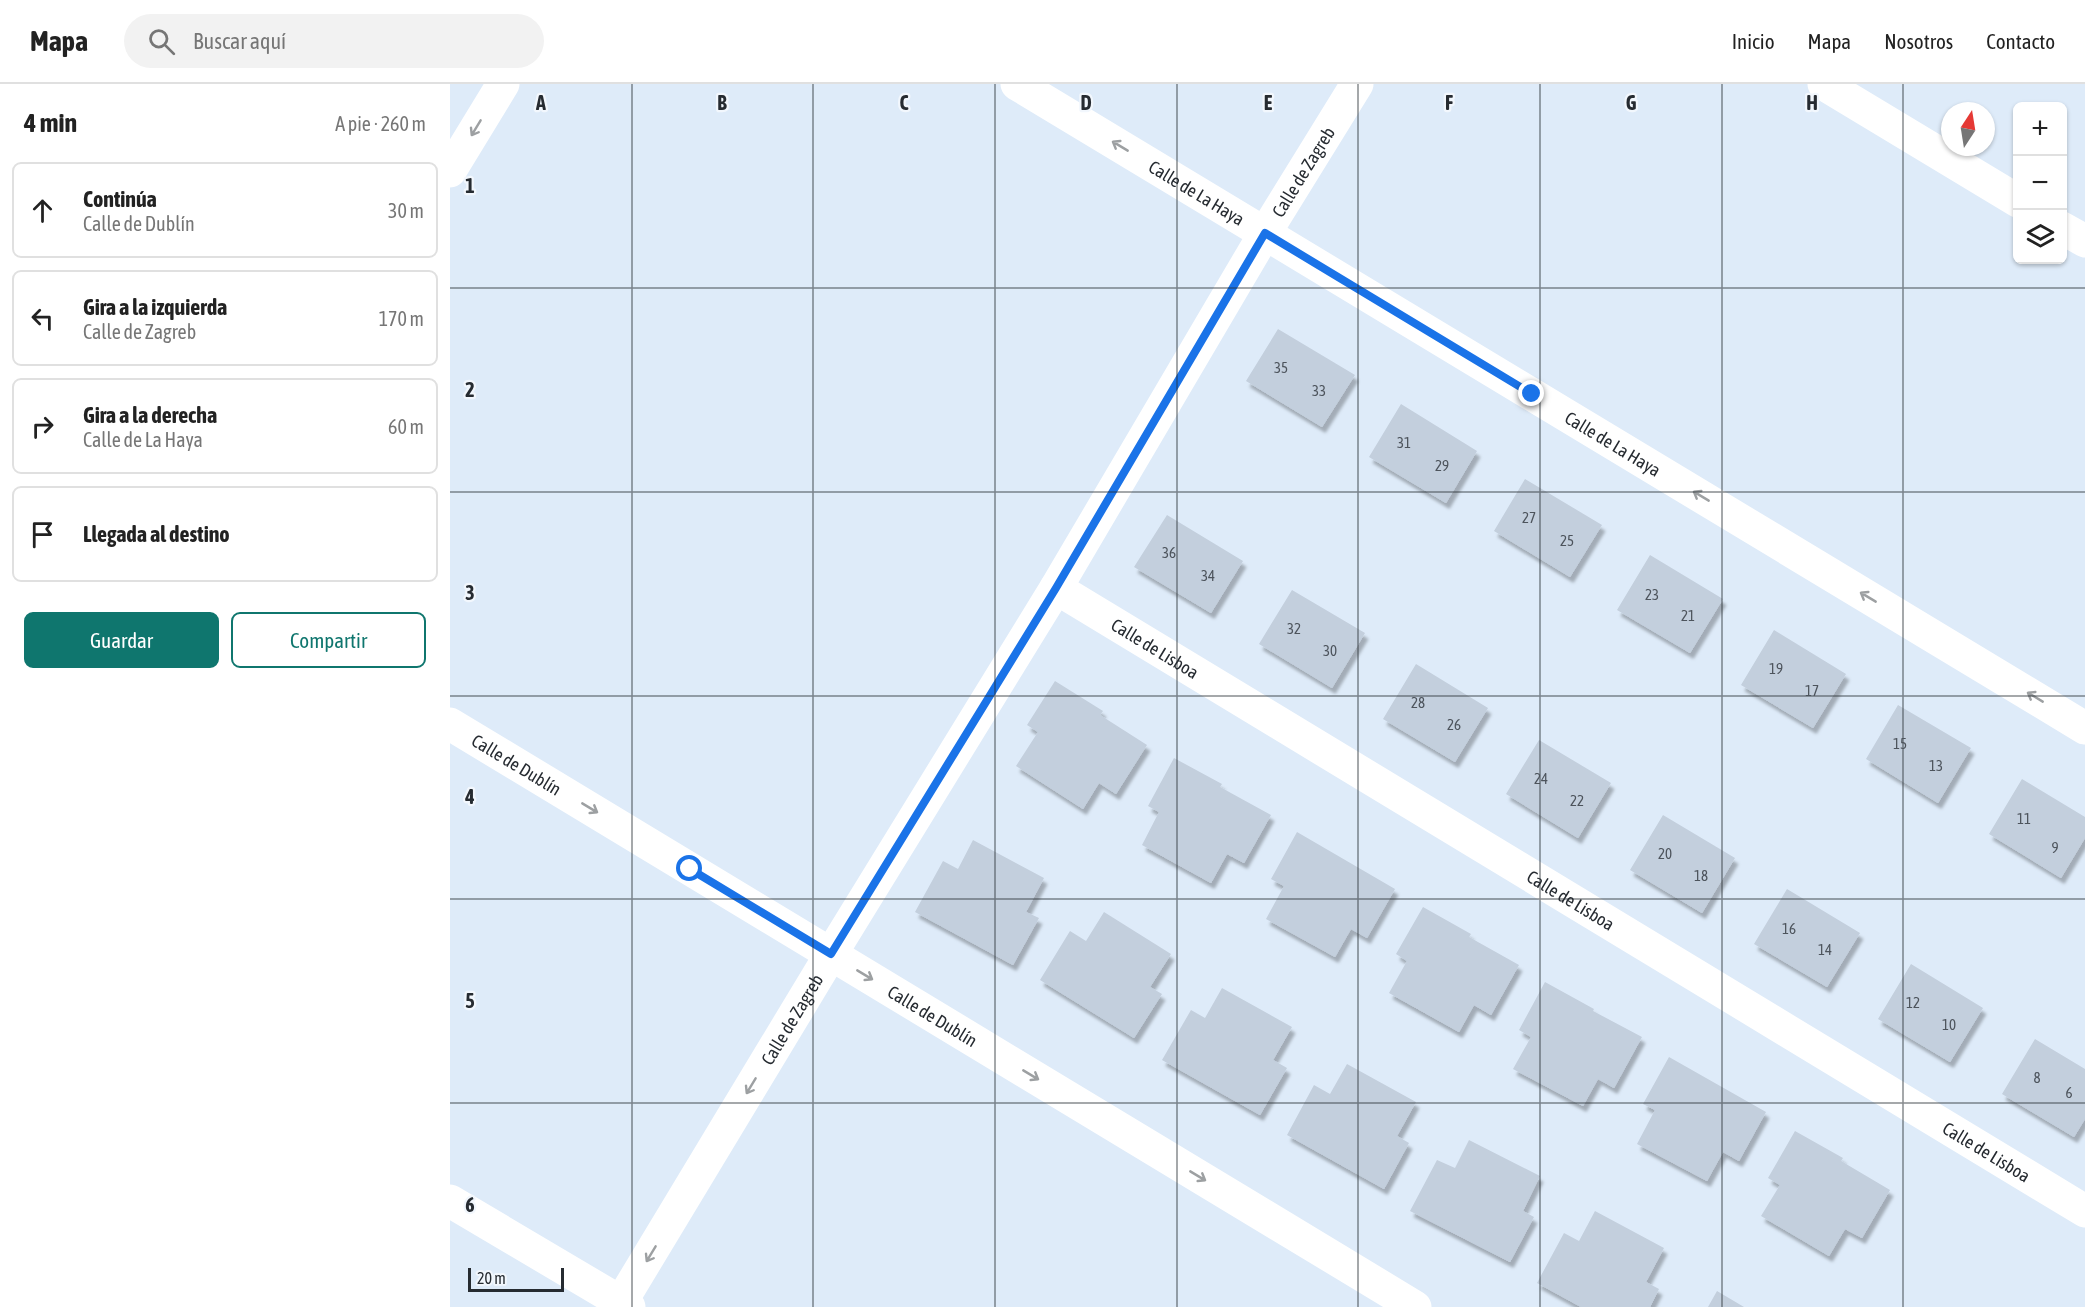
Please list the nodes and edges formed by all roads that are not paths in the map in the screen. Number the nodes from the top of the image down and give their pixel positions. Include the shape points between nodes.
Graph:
1 (503, 84) edge
2 (1017, 84) edge
3 (1357, 84) edge
4 (1824, 84) edge
5 (450, 171) edge
6 (2013, 198) edge
7 (2067, 231) edge
8 (1265, 233) junction
9 (2085, 241) edge
10 (1056, 588) junction
11 (450, 724) edge
12 (2085, 728) edge
13 (831, 954) junction
14 (450, 1201) edge
15 (2085, 1211) edge
16 (623, 1306) edge
17 (1414, 1307) edge

1 -> 5 street
8 -> 2 street, Calle de La Haya
3 - 8 street, Calle de Zagreb
4 - 6 street
7 - 9 street
8 - 10 street, Calle de Zagreb
12 -> 8 street, Calle de La Haya
10 - 13 street, Calle de Zagreb
10 - 15 street, Calle de Lisboa
11 -> 13 street, Calle de Dublín
13 -> 16 street, Calle de Zagreb
13 -> 17 street, Calle de Dublín
14 - 16 street

